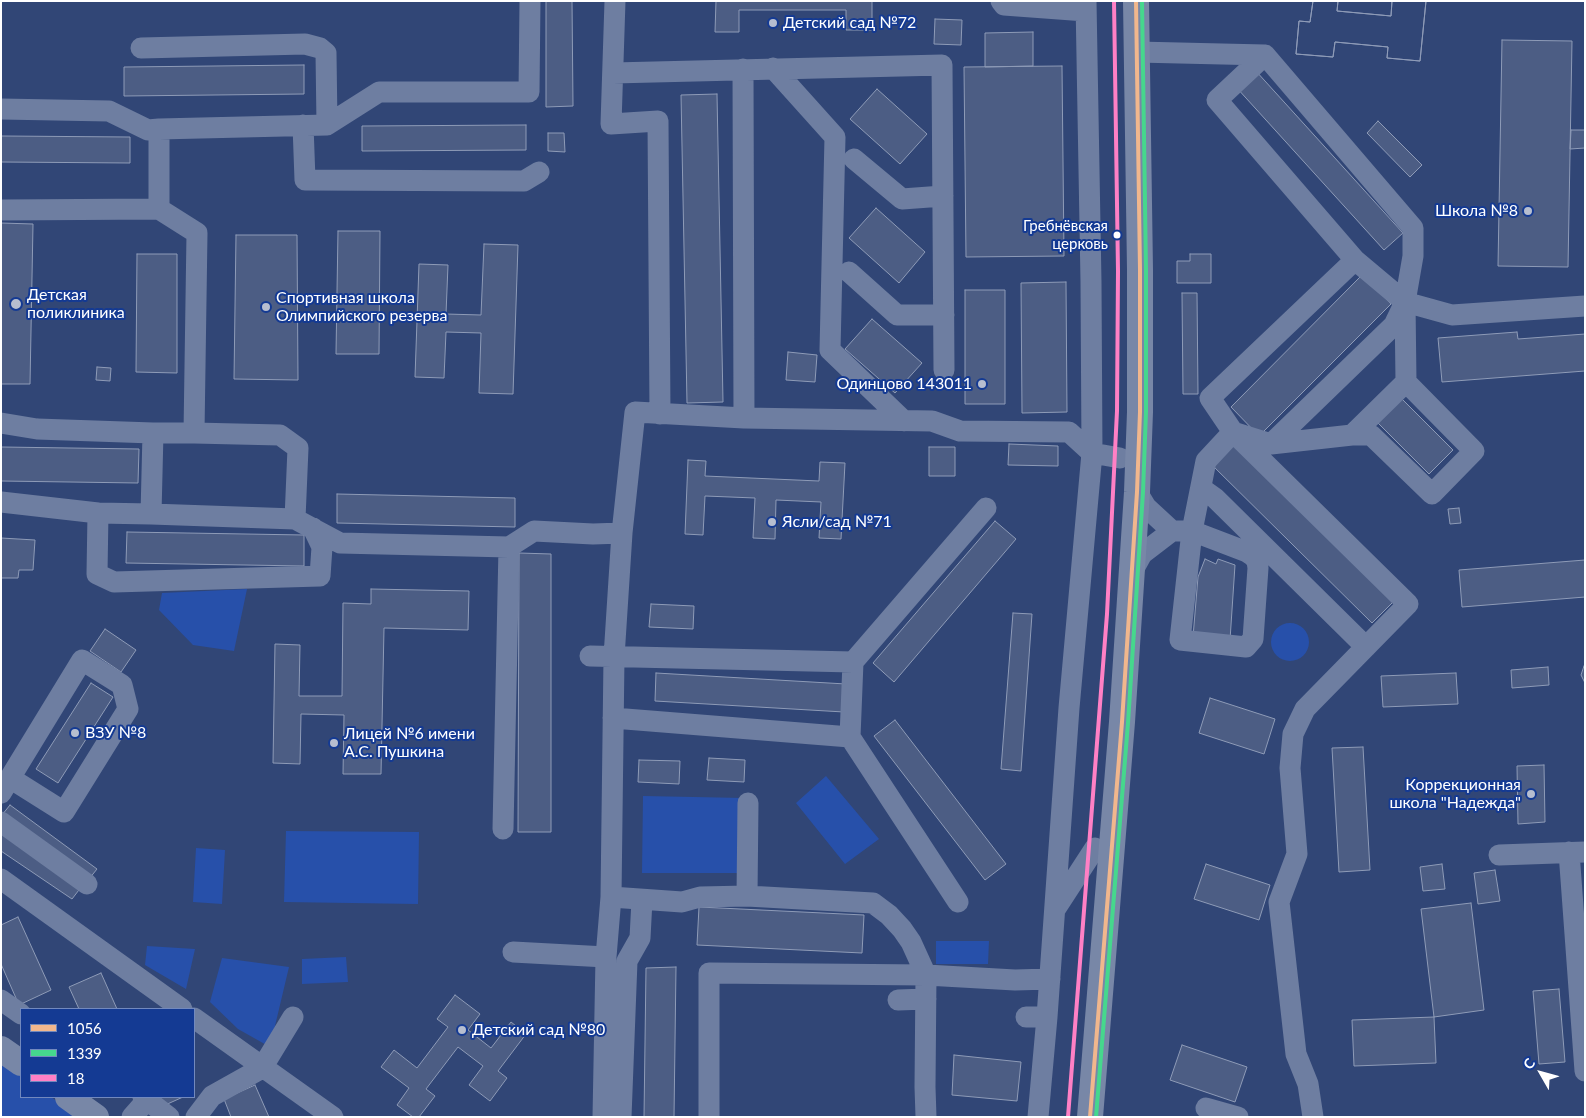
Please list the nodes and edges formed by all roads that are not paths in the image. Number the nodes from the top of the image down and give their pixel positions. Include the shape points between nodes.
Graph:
1 (530, 1) edge
2 (615, 1) edge
3 (1001, 1) edge
4 (1120, 1) edge
5 (1136, 1) edge
6 (1086, 6) edge
7 (141, 48) dead end
8 (1137, 52) junction
9 (1265, 55) junction
10 (773, 68) junction
11 (743, 69) junction
12 (613, 73) junction
13 (1, 109) edge
14 (303, 125) junction
15 (327, 125) junction
16 (159, 129) junction
17 (854, 160) dead end
18 (539, 172) dead end
19 (943, 196) junction
20 (159, 209) junction
21 (1, 210) edge
22 (1355, 260) junction
23 (849, 272) dead end
24 (1405, 302) junction
25 (1585, 306) edge
26 (944, 315) junction
27 (944, 370) dead end
28 (1406, 382) junction
29 (660, 414) junction
30 (744, 418) junction
31 (904, 421) junction
32 (1, 423) edge
33 (194, 432) junction
34 (1234, 432) junction
35 (153, 433) junction
36 (1352, 434) junction
37 (1270, 444) junction
38 (1092, 453) junction
39 (1120, 458) junction
40 (1201, 488) junction
41 (1137, 492) junction
42 (1, 502) edge
43 (986, 508) dead end
44 (98, 513) junction
45 (151, 514) junction
46 (304, 523) junction
47 (1182, 531) junction
48 (622, 533) junction
49 (510, 547) junction
50 (1131, 574) junction
51 (1366, 647) junction
52 (590, 656) dead end
53 (614, 657) junction
54 (853, 662) junction
55 (613, 718) junction
56 (850, 737) junction
57 (6, 786) edge
58 (748, 804) dead end
59 (1, 822) edge
60 (503, 829) dead end
61 (1095, 848) junction
62 (1577, 852) edge
63 (1499, 855) dead end
64 (1, 879) edge
65 (87, 884) dead end
66 (747, 896) junction
67 (611, 897) junction
68 (642, 900) junction
69 (958, 902) dead end
70 (1054, 910) junction
71 (513, 952) dead end
72 (606, 957) junction
73 (926, 976) junction
74 (1050, 979) junction
75 (926, 999) junction
76 (1, 1000) edge
77 (898, 1000) dead end
78 (181, 1008) edge
79 (20, 1013) edge
80 (293, 1017) dead end
81 (1026, 1017) dead end
82 (1047, 1017) junction
83 (195, 1019) edge
84 (1, 1049) edge
85 (20, 1062) edge
86 (262, 1068) junction
87 (1585, 1071) edge
88 (69, 1098) edge
89 (145, 1098) edge
90 (1206, 1108) dead end
91 (96, 1117) edge
92 (132, 1117) edge
93 (169, 1117) edge
94 (196, 1117) edge
95 (333, 1117) edge
96 (603, 1117) edge
97 (621, 1117) edge
98 (709, 1117) edge
99 (926, 1117) edge
100 (1038, 1117) edge
101 (1074, 1117) edge
102 (1090, 1117) edge
103 (1238, 1117) edge
104 (1313, 1117) edge

1 - 15 street via 529,92 379,92
2 - 12 street
3 - 6 street via 1004,5
4 - 39 main road via 1124,271
5 - 8 main road
6 - 38 street
7 - 15 street via 305,44 320,48 326,53
8 - 9 street
8 - 41 main road via 1140,412
9 - 22 street via 1217,100
9 - 24 street via 1413,228 1414,256
10 - 11 street
10 - 19 street via 942,65
10 - 31 street via 835,137 830,350
11 - 12 street
11 - 30 street
12 - 29 street via 611,124 658,121
13 - 16 street via 109,112 148,130
14 - 15 street
14 - 16 street
14 - 18 street via 305,180 524,181
16 - 20 street
17 - 19 street via 902,199
19 - 26 street
20 - 21 street
20 - 33 street via 197,233
22 - 24 street
22 - 34 street via 1210,398
23 - 26 street via 897,314
24 - 25 street via 1452,315
24 - 28 street
24 - 37 street via 1394,325
26 - 27 street
28 - 36 street
28 - 36 street via 1474,451 1432,494 1371,435
29 - 30 street
29 - 48 street via 635,412
30 - 31 street
31 - 38 street via 932,421 960,431 1069,432
32 - 35 street via 37,429
33 - 35 street
33 - 46 street via 280,435 298,448
34 - 37 street
34 - 40 street via 1206,461
34 - 51 street via 1408,604
35 - 45 street
36 - 37 street
38 - 39 street
38 - 70 street via 1068,708
39 - 61 main road via 1113,614
40 - 47 street
40 - 51 street via 1215,498
41 - 47 street via 1146,507
41 - 50 main road
42 - 44 street
43 - 54 street
44 - 45 street
44 - 46 street via 97,574 114,582 320,576 322,547
45 - 46 street
46 - 49 street via 340,542
47 - 47 street via 1180,640 1246,647 1253,639 1257,561 1247,552
47 - 50 street via 1142,554
48 - 49 street via 534,531
48 - 53 street
49 - 60 street
50 - 102 main road
51 - 104 street via 1305,709 1293,734 1290,768 1297,854 1278,902 1296,1054 1308,1084
52 - 53 street
53 - 54 street
53 - 55 street
54 - 56 street
55 - 56 street
55 - 67 street
56 - 69 street
57 - 57 street via 82,660 122,685 128,709 64,812
58 - 66 street
59 - 65 street
61 - 70 street
61 - 101 main road
62 - 63 street
62 - 87 street
64 - 78 street
66 - 68 street via 700,897 682,902
66 - 73 street via 873,903 902,929
67 - 68 street
67 - 72 street
68 - 97 street via 640,938 627,961
70 - 74 street
71 - 72 street
72 - 96 street
73 - 74 street
73 - 75 street
73 - 98 street via 709,973
74 - 82 street
75 - 77 street
75 - 99 street
76 - 79 street
80 - 86 street
81 - 82 street
82 - 100 street
83 - 86 street
84 - 85 main road
86 - 94 street via 212,1096
86 - 95 street
88 - 91 main road
89 - 92 street
89 - 93 street
90 - 103 street

